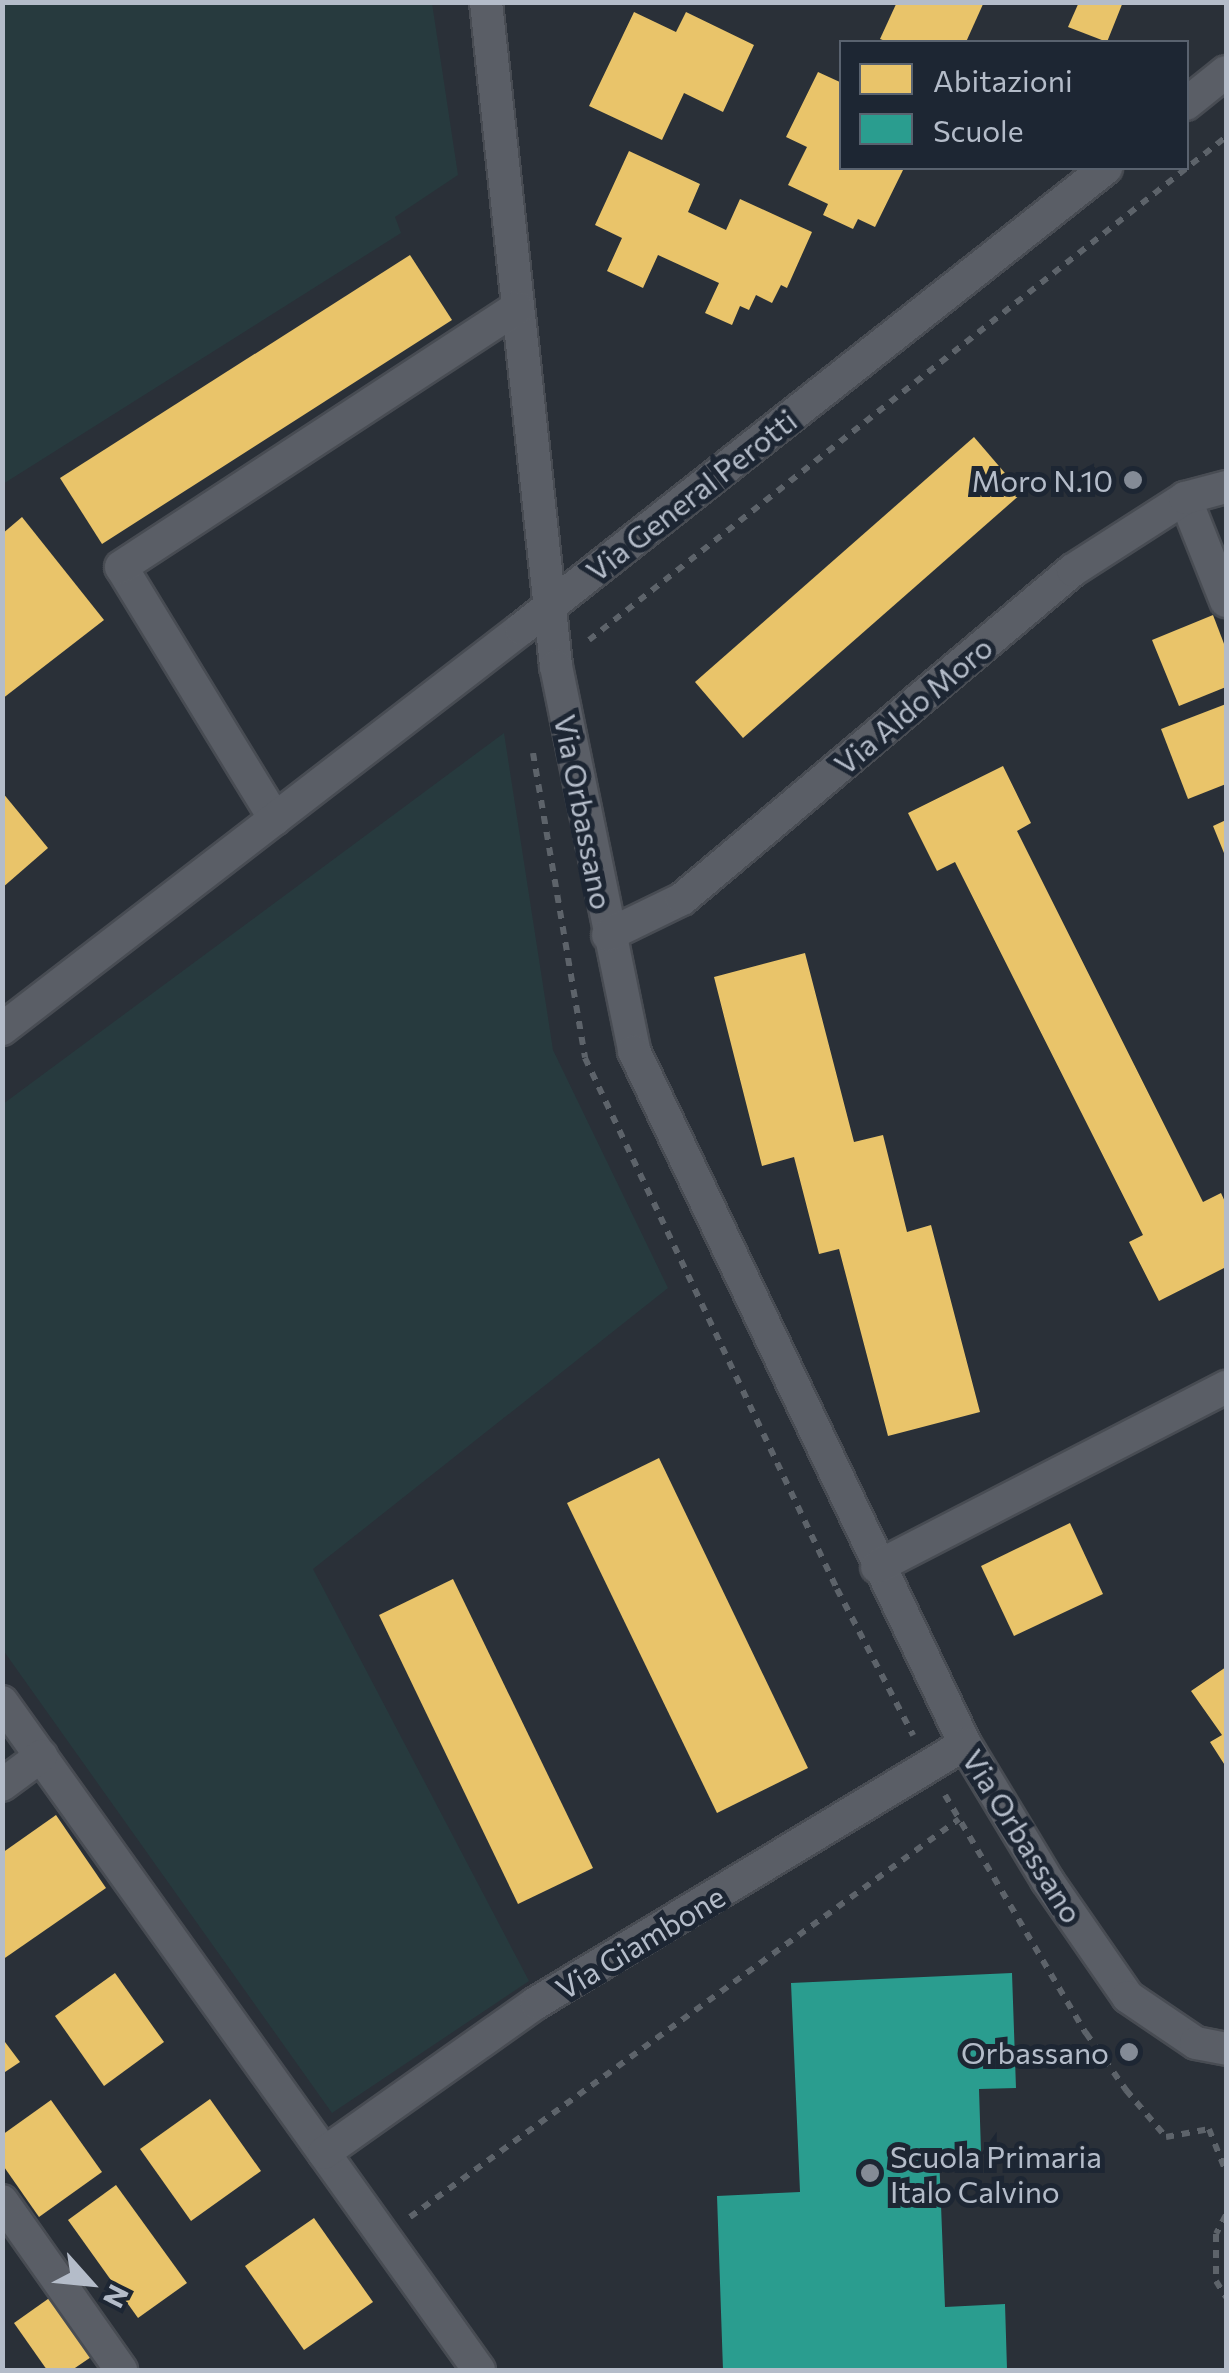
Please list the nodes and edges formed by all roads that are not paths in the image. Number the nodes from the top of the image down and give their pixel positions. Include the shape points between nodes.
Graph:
1 (486, 2) edge
2 (1226, 72) edge
3 (1189, 102) edge
4 (1103, 170) edge
5 (517, 308) junction
6 (1226, 487) edge
7 (1184, 498) junction
8 (1226, 601) edge
9 (548, 608) junction
10 (275, 819) junction
11 (608, 935) junction
12 (2, 1029) edge
13 (1226, 1387) edge
14 (878, 1567) junction
15 (2, 1702) edge
16 (966, 1744) junction
17 (42, 1756) junction
18 (2, 1784) edge
19 (1226, 2049) edge
20 (324, 2152) junction
21 (2, 2201) edge
22 (121, 2370) edge
23 (478, 2370) edge

1 - 5 street, Via Orbassano
2 - 3 street
4 - 9 street, Via General Perotti
5 - 9 street, Via Orbassano
5 - 10 street via 122,567
6 - 7 street, Via Aldo Moro
7 - 8 street
7 - 11 street, Via Aldo Moro via 1073,570 682,899
9 - 10 street, Via General Perotti
9 - 11 street, Via Orbassano
10 - 12 street, Via General Perotti
11 - 14 street, Via Orbassano via 634,1051
13 - 14 street
14 - 16 street, Via Orbassano
15 - 17 street
16 - 19 street, Via Orbassano via 1128,1998 1196,2043
16 - 20 street, Via Giambone via 536,2003
17 - 18 street
17 - 20 street
20 - 23 street
21 - 22 street

